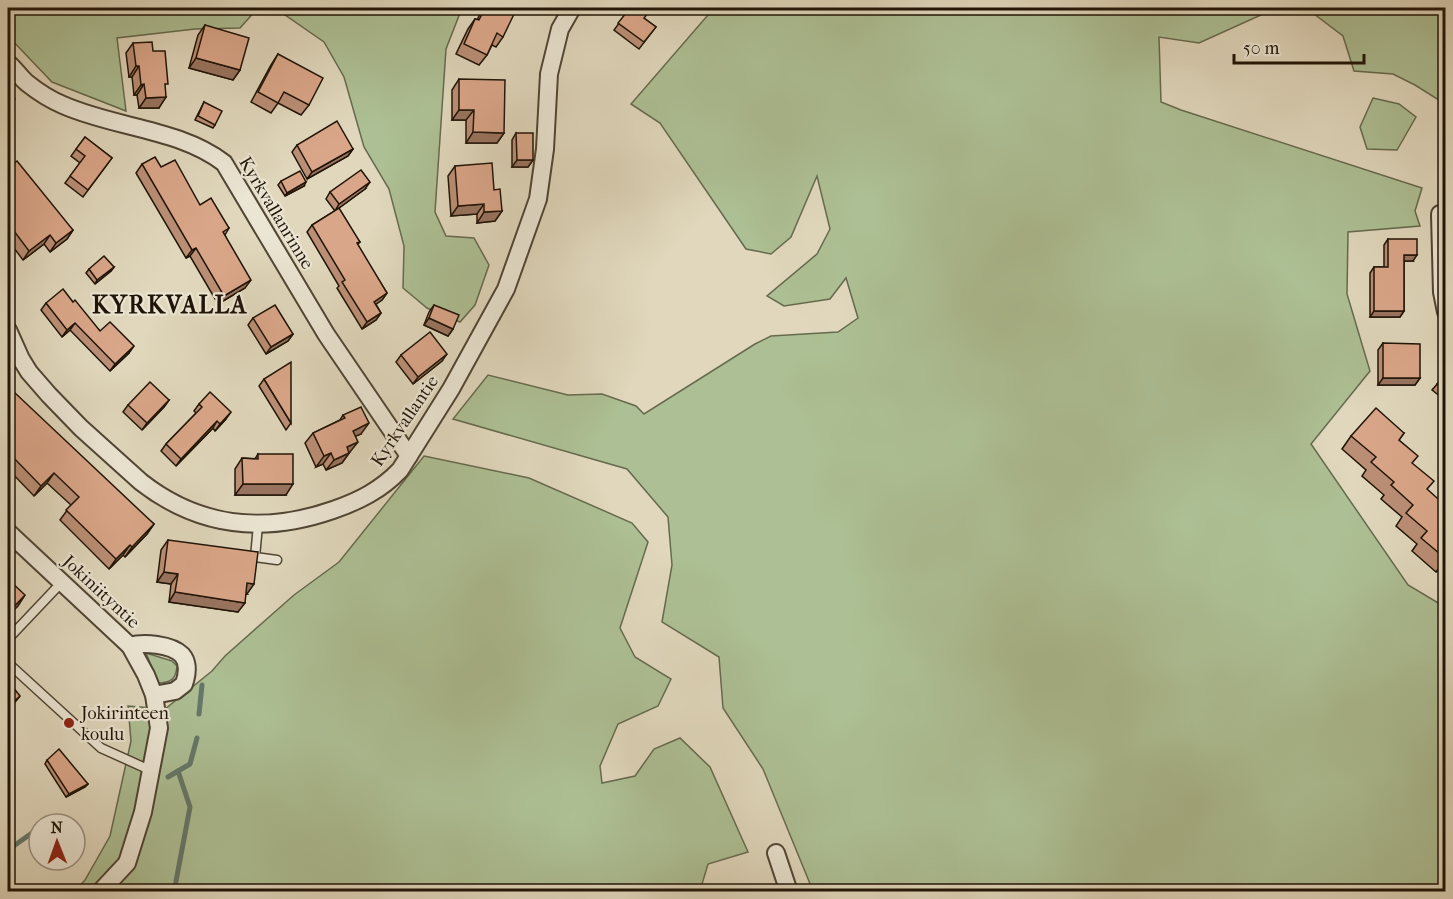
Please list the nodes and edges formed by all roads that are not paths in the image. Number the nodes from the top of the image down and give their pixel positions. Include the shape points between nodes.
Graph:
1 (572, 8) edge
2 (8, 63) edge
3 (1440, 214) dead end
4 (1446, 312) edge
5 (8, 330) edge
6 (409, 456) junction
7 (258, 525) junction
8 (8, 532) edge
9 (277, 560) dead end
10 (62, 582) junction
11 (8, 639) edge
12 (129, 646) junction
13 (8, 663) edge
14 (154, 695) junction
15 (152, 771) junction
16 (776, 853) dead end
17 (100, 891) edge
18 (789, 891) edge

1 - 6 street, Kyrkvallantie via 560,29 549,74 538,199 506,289
2 - 6 street, Kyrkvallanrinne via 27,83 61,104 181,141 224,163 326,334
3 - 4 street
5 - 7 street, Kyrkvallantie via 29,372 49,395 153,491 206,516
6 - 7 street, Kyrkvallantie via 390,481 372,494 302,519
7 - 9 lane via 255,557
8 - 10 street, Jokiniityntie
10 - 11 lane
10 - 12 street, Jokiniityntie
12 - 14 street, Jokiniityntie
12 - 14 street via 149,643 182,656 187,666 184,684 176,691
13 - 15 lane via 101,748
14 - 15 street, Jokiniityntie via 159,728
15 - 17 street, Jokiniityntie via 127,863
16 - 18 street

